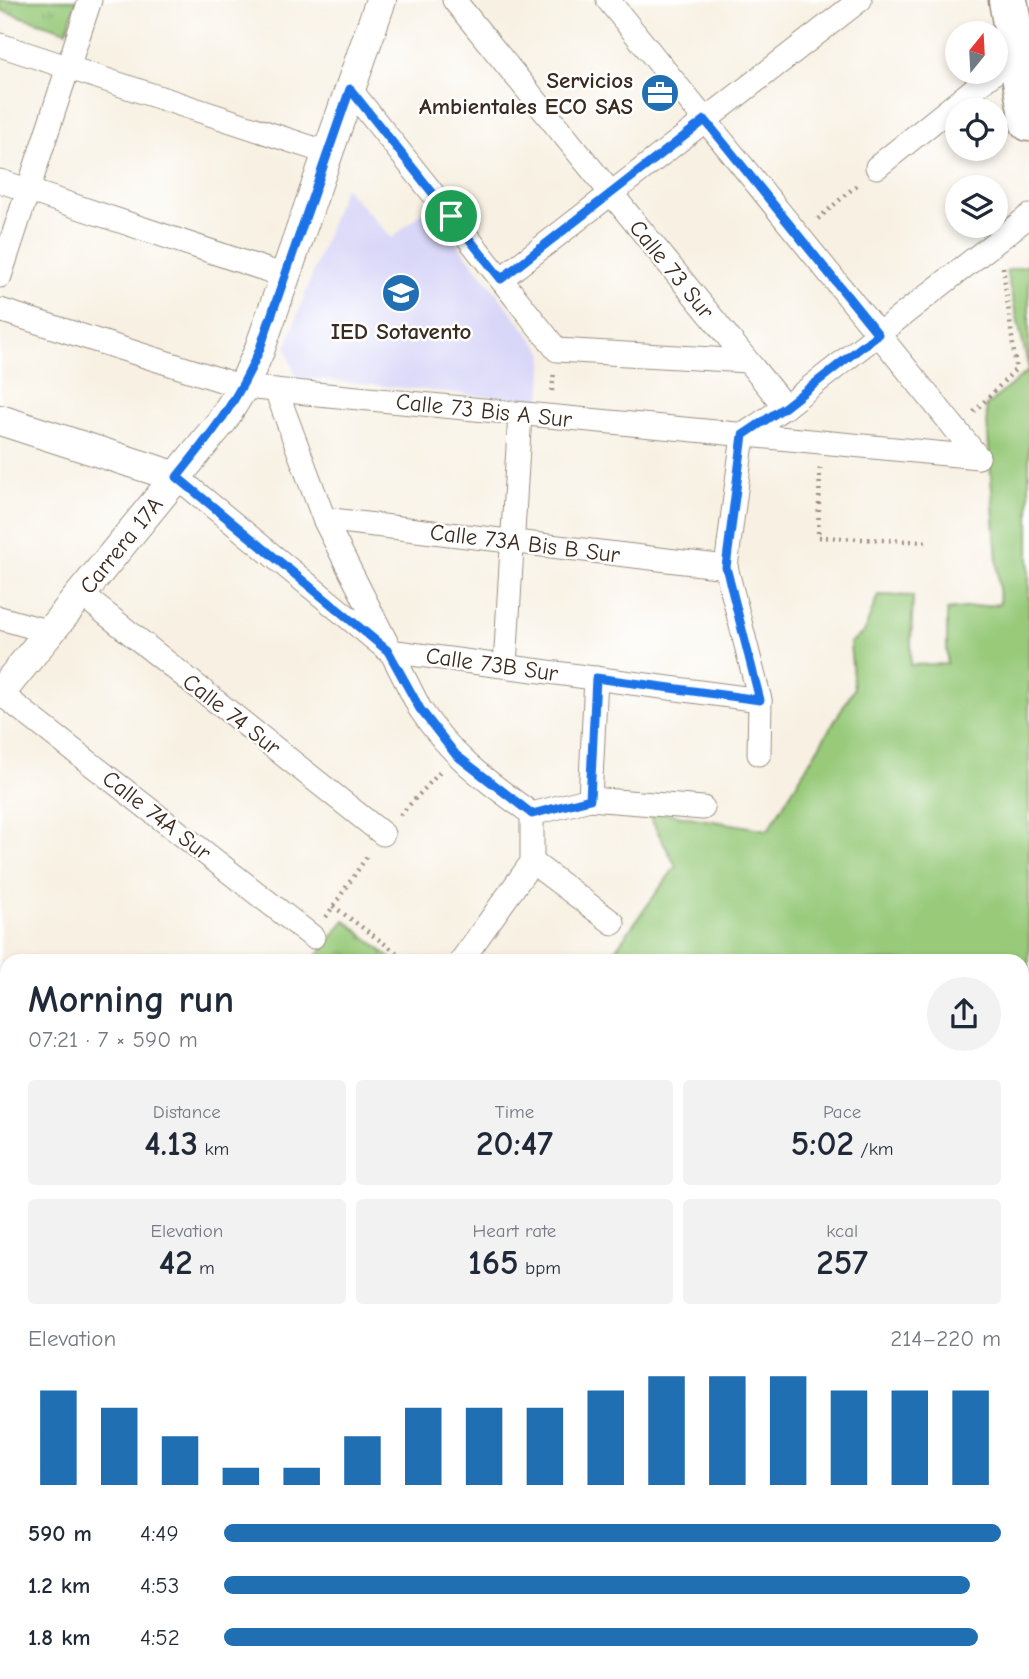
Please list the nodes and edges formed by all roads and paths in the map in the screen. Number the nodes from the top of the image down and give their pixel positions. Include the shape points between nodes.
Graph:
1 (90, 0) edge
2 (381, 0) edge
3 (454, 0) edge
4 (860, 0) edge
5 (1008, 0) edge
6 (620, 4) edge
7 (1006, 21) edge
8 (0, 46) edge
9 (68, 68) junction
10 (1008, 77) edge
11 (981, 84) edge
12 (350, 89) junction
13 (705, 120) junction
14 (1029, 122) edge
15 (328, 153) junction
16 (877, 167) joint
17 (0, 181) edge
18 (28, 190) junction
19 (611, 194) junction
20 (1029, 216) edge
21 (1008, 232) edge
22 (799, 236) junction
23 (1000, 238) joint
24 (0, 276) edge
25 (285, 276) junction
26 (501, 279) junction
27 (0, 310) edge
28 (878, 334) junction
29 (557, 349) junction
30 (747, 362) junction
31 (243, 387) junction
32 (276, 390) junction
33 (785, 407) junction
34 (520, 414) junction
35 (548, 416) junction
36 (0, 420) edge
37 (957, 431) junction
38 (743, 435) junction
39 (821, 442) junction
40 (177, 477) junction
41 (324, 519) junction
42 (512, 541) junction
43 (929, 542) dead end
44 (726, 567) junction
45 (81, 594) junction
46 (0, 618) edge
47 (50, 632) junction
48 (388, 651) junction
49 (505, 666) junction
50 (596, 678) junction
51 (0, 693) edge
52 (760, 700) junction
53 (759, 754) dead end
54 (590, 799) junction
55 (703, 808) dead end
56 (532, 814) junction
57 (383, 834) dead end
58 (532, 862) junction
59 (333, 906) dead end
60 (613, 923) dead end
61 (313, 937) dead end
62 (398, 954) edge
63 (466, 954) edge

1 - 9 street
2 - 12 street, Carrera 17A
3 - 19 street, Calle 73 Sur
4 - 13 street
5 - 7 highway
6 - 13 street
8 - 9 street
9 - 15 street
9 - 18 street
10 - 14 highway
11 - 16 street
12 - 15 street, Carrera 17A
12 - 26 street
13 - 19 street
13 - 22 street
15 - 25 street, Carrera 17A
16 - 22 path
17 - 18 street
18 - 24 street
18 - 25 street
19 - 26 street
19 - 30 street, Calle 73 Sur
20 - 21 street
22 - 28 street
23 - 28 street
23 - 37 path via 1016,369
25 - 31 street, Carrera 17A
26 - 29 street
27 - 31 street, Calle 73 Bis A Sur
28 - 33 street
28 - 37 street
29 - 30 street
29 - 35 path
30 - 33 street, Calle 73 Sur
31 - 32 street, Calle 73 Bis A Sur
31 - 40 street, Carrera 17A
32 - 34 street, Calle 73 Bis A Sur
32 - 41 street
33 - 38 street
34 - 35 street, Calle 73 Bis A Sur
34 - 42 street
35 - 38 street, Calle 73 Bis A Sur
36 - 40 street
37 - 39 street, Calle 73 Bis A Sur via 978,457
38 - 39 street, Calle 73 Bis A Sur
38 - 44 street
39 - 43 path via 818,537
40 - 45 street, Carrera 17A
40 - 48 street
41 - 42 street, Calle 73A Bis B Sur
41 - 48 street
42 - 44 street, Calle 73A Bis B Sur
42 - 49 street
44 - 52 street
45 - 47 street, Carrera 17A
45 - 57 street, Calle 74 Sur
46 - 47 street
47 - 51 street, Carrera 17A
48 - 49 street, Calle 73B Sur
48 - 56 street via 420,709 456,755
49 - 50 street, Calle 73B Sur
50 - 52 street, Calle 73B Sur
50 - 54 street
51 - 61 street, Calle 74A Sur
52 - 53 street
54 - 55 street
54 - 56 street
56 - 58 street
58 - 60 street
58 - 63 street
59 - 62 path

